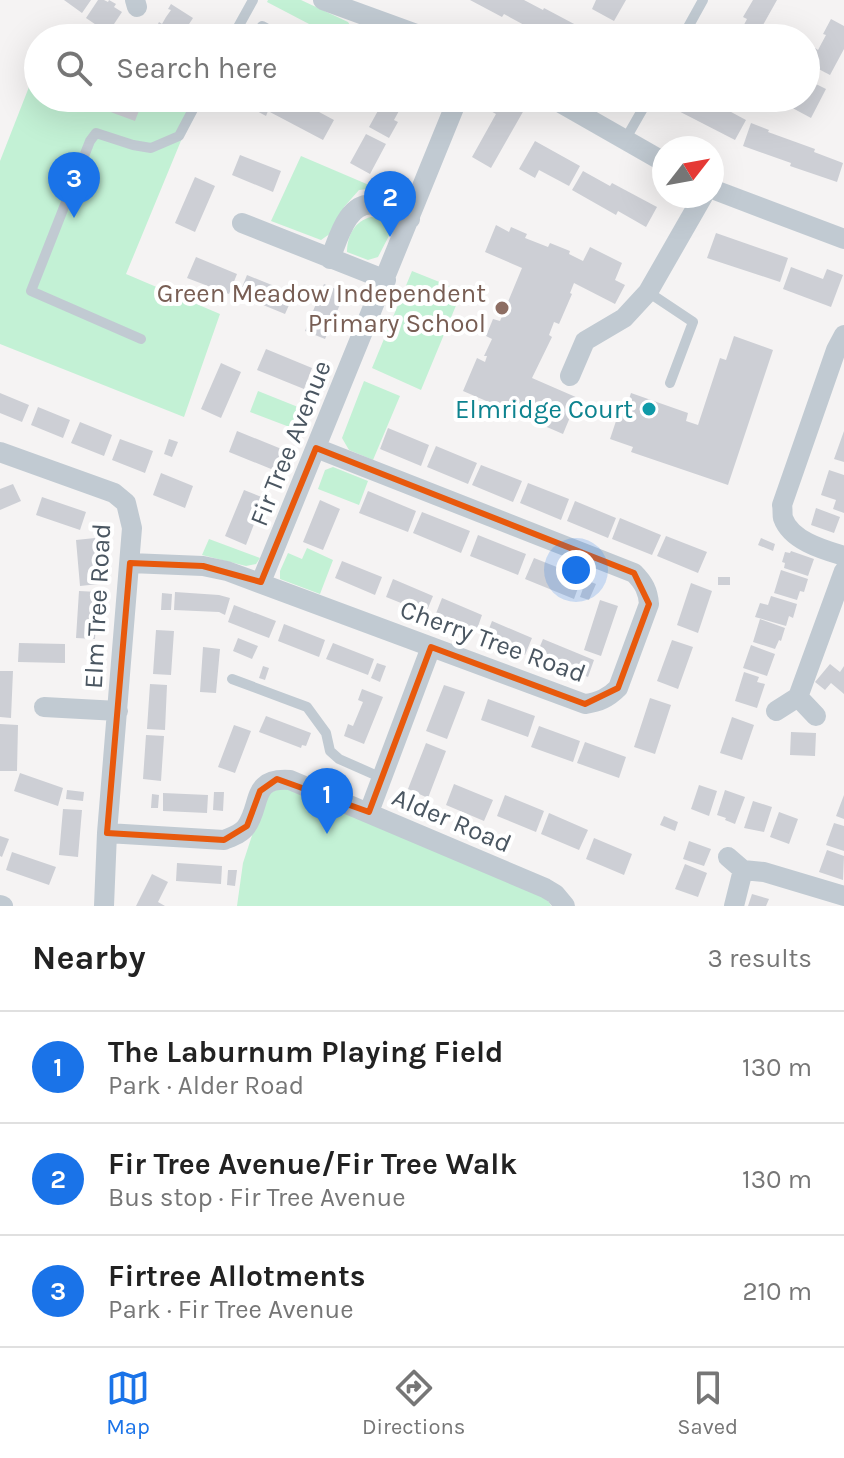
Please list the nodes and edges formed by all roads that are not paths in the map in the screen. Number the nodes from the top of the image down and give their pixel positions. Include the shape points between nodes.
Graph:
1 (253, 0) edge
2 (323, 0) edge
3 (703, 0) edge
4 (371, 18) junction
5 (240, 24) edge
6 (368, 24) edge
7 (388, 24) edge
8 (690, 24) edge
9 (192, 112) edge
10 (452, 112) edge
11 (576, 112) edge
12 (641, 112) edge
13 (625, 140) junction
14 (652, 155) edge
15 (724, 194) edge
16 (696, 208) edge
17 (410, 219) junction
18 (242, 223) dead end
19 (844, 239) edge
20 (330, 259) junction
21 (386, 280) junction
22 (648, 292) junction
23 (844, 335) edge
24 (141, 339) dead end
25 (570, 376) dead end
26 (670, 383) dead end
27 (316, 448) junction
28 (0, 452) edge
29 (844, 556) edge
30 (130, 563) junction
31 (844, 571) edge
32 (261, 582) junction
33 (431, 647) junction
34 (232, 679) dead end
35 (798, 697) junction
36 (44, 707) dead end
37 (118, 711) junction
38 (776, 711) dead end
39 (816, 716) dead end
40 (382, 778) junction
41 (369, 812) junction
42 (107, 833) junction
43 (844, 896) edge
44 (104, 906) edge
45 (565, 906) edge
46 (734, 906) edge

1 - 5 lane
2 - 4 street
3 - 8 lane
4 - 6 lane
4 - 7 street
9 - 24 lane via 179,136 151,148 96,133 31,291
10 - 17 street, Fir Tree Avenue
11 - 13 street
12 - 13 lane
13 - 14 street
15 - 19 street
16 - 22 street
17 - 20 street via 375,205 360,207 348,217
17 - 21 street, Fir Tree Avenue
18 - 20 street
20 - 21 street
21 - 27 street, Fir Tree Avenue
22 - 25 street via 624,318 585,341
22 - 26 lane via 693,322
23 - 29 street via 782,505 795,534
27 - 32 street, Fir Tree Avenue
27 - 33 street, Cherry Tree Road via 634,573 648,593 649,604 618,688 598,702 585,704
28 - 30 street, Elm Tree Road via 114,493 126,503 132,528
30 - 32 street, Cherry Tree Road via 203,566
30 - 37 street, Elm Tree Road
31 - 35 street
32 - 33 street, Cherry Tree Road
33 - 40 street
34 - 40 lane via 307,707 326,733 330,751
35 - 38 street
35 - 39 street
36 - 37 street, Elm Tree Road
37 - 42 street, Elm Tree Road
40 - 41 street
41 - 42 street, Alder Road via 277,779 260,791 247,826 224,840
41 - 45 street, Alder Road via 545,888
42 - 44 street, Elm Tree Road
43 - 46 street via 736,864

